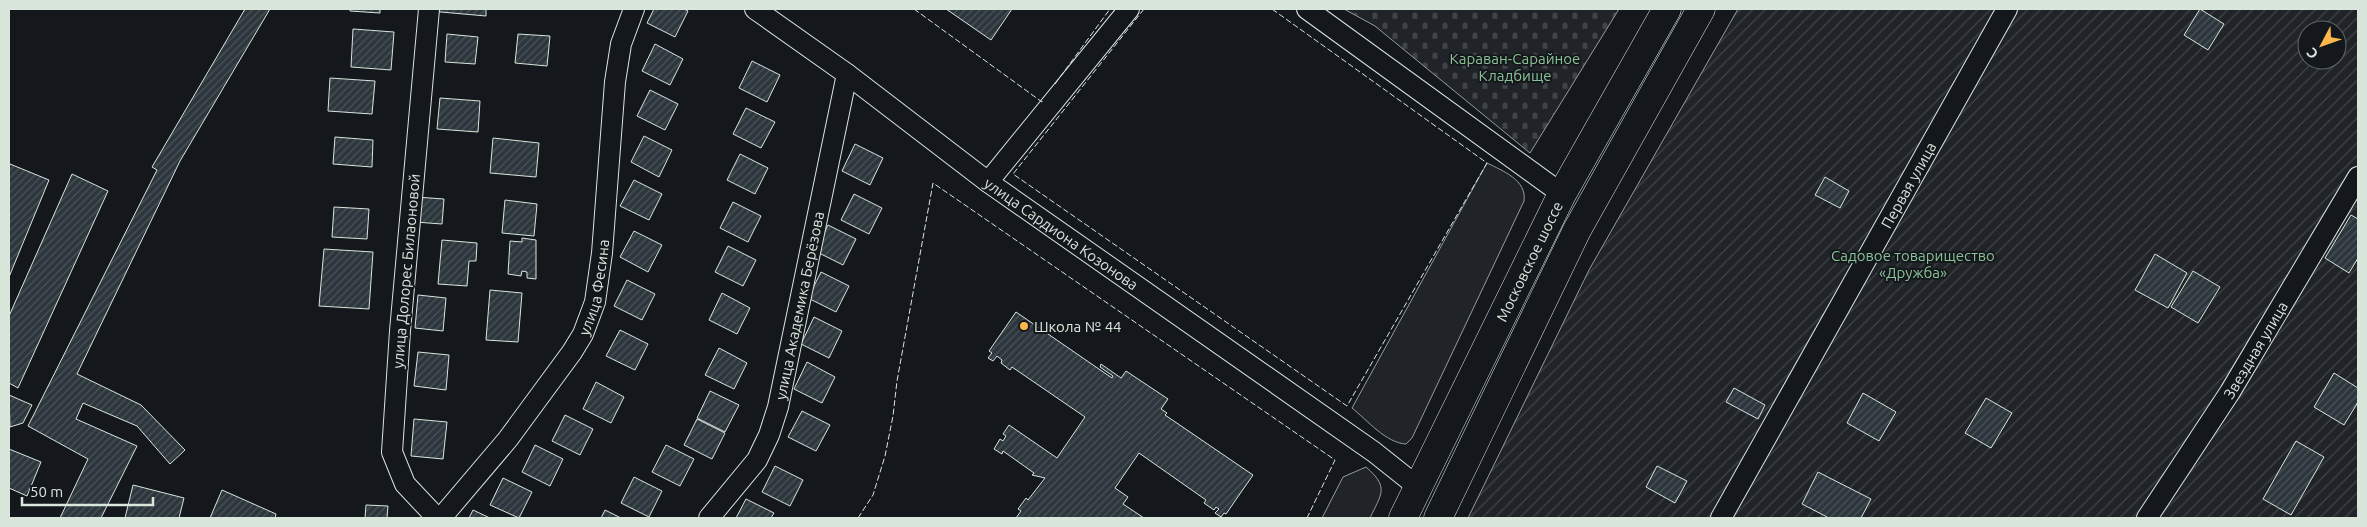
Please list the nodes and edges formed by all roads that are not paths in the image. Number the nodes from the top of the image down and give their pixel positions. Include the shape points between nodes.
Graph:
1 (429, 9) edge
2 (634, 9) edge
3 (755, 9) edge
4 (1129, 9) edge
5 (1307, 9) edge
6 (1667, 9) edge
7 (1700, 9) edge
8 (2007, 9) edge
9 (847, 74) junction
10 (2358, 177) edge
11 (988, 182) junction
12 (1562, 194) junction
13 (1418, 487) junction
14 (437, 518) edge
15 (441, 518) edge
16 (709, 518) edge
17 (1403, 518) edge
18 (1438, 518) edge
19 (1721, 518) edge
20 (2147, 518) edge

1 - 14 street, улица Долорес Билаоновой via 392,452 405,484
2 - 15 street, улица Фесина via 621,44 615,82 602,253 595,302 583,334 508,439
3 - 9 street, улица Сардиона Козонова
4 - 11 street
5 - 12 street
6 - 12 highway, Московское шоссе
7 - 18 highway, Московское шоссе via 1577,230
8 - 19 street, Первая улица
9 - 11 street, улица Сардиона Козонова
9 - 16 street, улица Академика Берёзова via 769,436 757,460
10 - 20 street, Звездная улица via 2230,392
11 - 13 street, улица Сардиона Козонова via 1374,452
12 - 13 highway, Московское шоссе
13 - 17 highway, Московское шоссе

